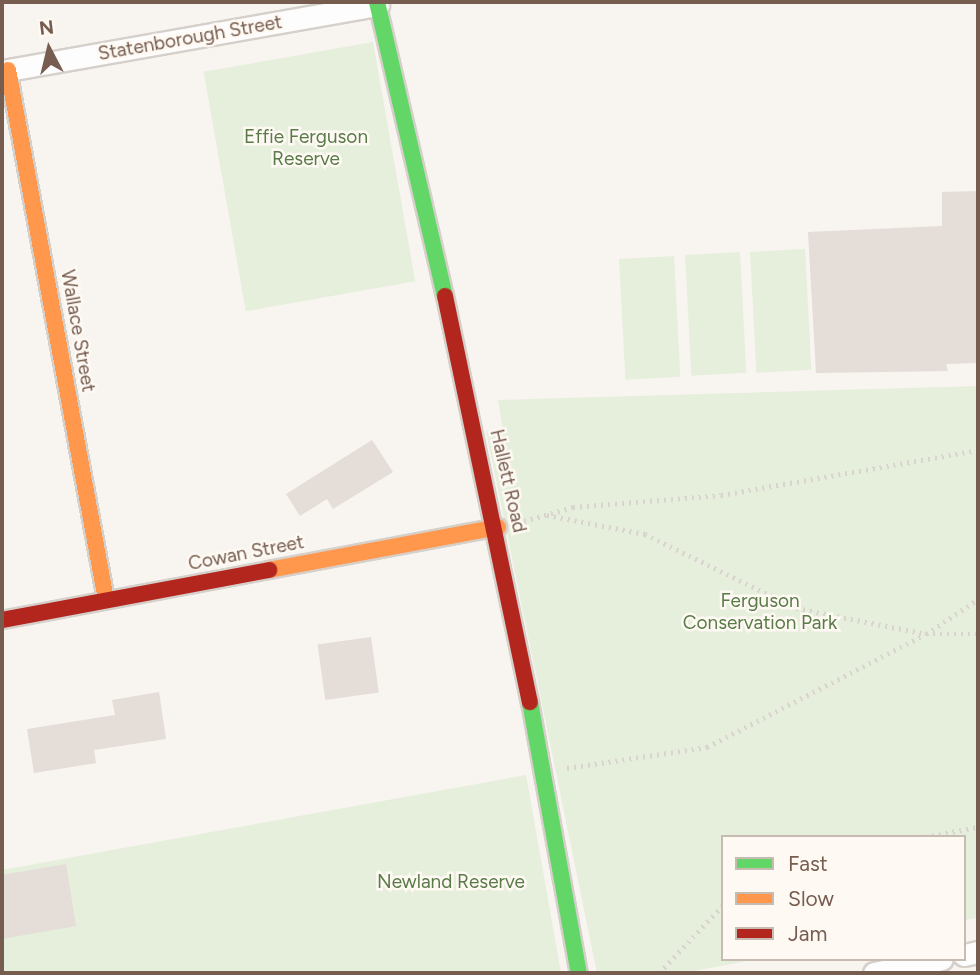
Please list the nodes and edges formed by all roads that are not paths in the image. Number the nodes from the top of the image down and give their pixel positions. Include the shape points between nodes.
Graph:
1 (377, 3) edge
2 (5, 70) edge
3 (498, 527) junction
4 (106, 600) junction
5 (2, 620) edge
6 (932, 961) edge
7 (579, 973) edge
8 (874, 973) edge

1 - 2 street, Statenborough Street
1 - 3 street, Hallett Road
2 - 4 street, Wallace Street
3 - 4 street, Cowan Street
3 - 7 street, Hallett Road
4 - 5 street, Cowan Street
6 - 8 street

